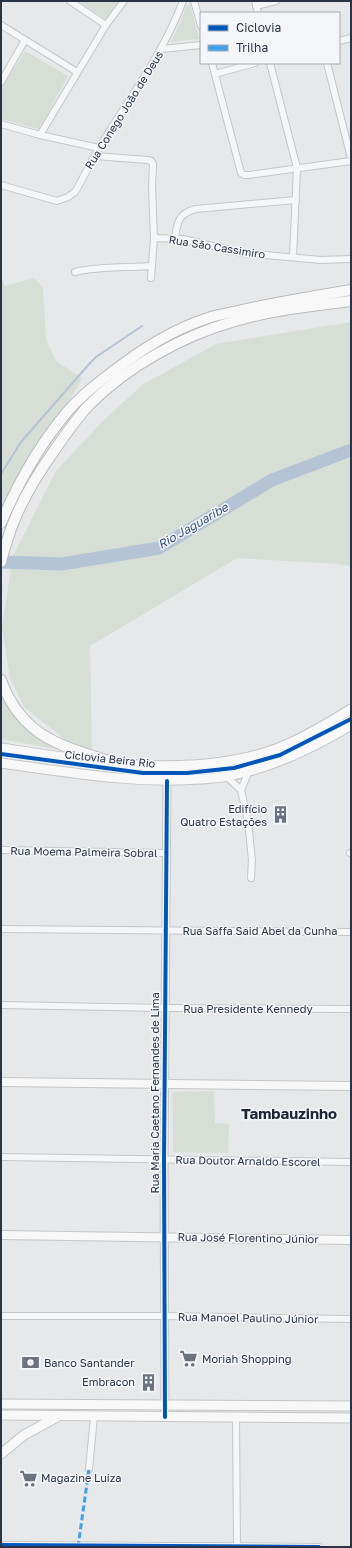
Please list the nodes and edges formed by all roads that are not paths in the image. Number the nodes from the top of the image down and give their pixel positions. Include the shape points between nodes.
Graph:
1 (70, 1) edge
2 (124, 1) edge
3 (183, 1) edge
4 (194, 1) edge
5 (276, 1) edge
6 (256, 7) edge
7 (200, 22) edge
8 (1, 25) edge
9 (106, 25) junction
10 (351, 38) edge
11 (25, 40) junction
12 (340, 41) edge
13 (200, 45) edge
14 (162, 49) junction
15 (212, 64) edge
16 (251, 64) edge
17 (270, 64) edge
18 (327, 64) edge
19 (77, 72) junction
20 (215, 74) junction
21 (1, 82) edge
22 (1, 124) edge
23 (40, 135) junction
24 (99, 148) junction
25 (95, 156) junction
26 (351, 160) edge
27 (297, 168) junction
28 (1, 184) edge
29 (296, 200) junction
30 (154, 238) junction
31 (175, 238) junction
32 (293, 257) junction
33 (351, 259) edge
34 (152, 266) junction
35 (75, 272) dead end
36 (151, 278) dead end
37 (351, 290) edge
38 (351, 301) edge
39 (1, 523) edge
40 (1, 562) edge
41 (1, 680) edge
42 (351, 709) edge
43 (351, 725) edge
44 (1, 748) edge
45 (1, 763) edge
46 (115, 763) junction
47 (249, 771) junction
48 (227, 777) junction
49 (167, 781) junction
50 (242, 790) junction
51 (1, 850) edge
52 (166, 853) junction
53 (252, 878) dead end
54 (1, 929) edge
55 (166, 931) junction
56 (351, 932) edge
57 (1, 1005) edge
58 (165, 1008) junction
59 (351, 1010) edge
60 (1, 1082) edge
61 (164, 1084) junction
62 (351, 1086) edge
63 (1, 1158) edge
64 (164, 1160) junction
65 (351, 1162) edge
66 (1, 1235) edge
67 (164, 1237) junction
68 (351, 1240) edge
69 (1, 1316) edge
70 (164, 1316) junction
71 (351, 1319) edge
72 (1, 1404) edge
73 (164, 1406) junction
74 (351, 1406) edge
75 (1, 1415) edge
76 (58, 1416) junction
77 (94, 1416) junction
78 (165, 1417) junction
79 (236, 1418) junction
80 (351, 1418) edge
81 (1, 1454) edge
82 (89, 1469) dead end
83 (1, 1545) edge
84 (78, 1547) edge
85 (156, 1547) edge
86 (237, 1547) edge
87 (312, 1547) edge
88 (319, 1547) edge

1 - 9 street
2 - 9 street
3 - 14 street, Rua Conego João de Deus
4 - 7 street
5 - 6 street
8 - 11 street
9 - 19 street
10 - 12 street
11 - 19 street
11 - 21 street
13 - 14 street
14 - 24 street, Rua Conego João de Deus
15 - 20 street
16 - 20 street
17 - 27 street
18 - 26 street
19 - 23 street
20 - 27 street via 241,173 245,175
22 - 23 street
23 - 24 street
24 - 25 street, Rua Conego João de Deus
25 - 28 street, Rua Conego João de Deus via 80,184 68,197 57,200
25 - 30 street via 152,162
26 - 27 street
27 - 29 street
29 - 31 street via 196,208 183,214
29 - 32 street
30 - 31 street, Rua São Cassimiro
30 - 34 street
31 - 32 street, Rua São Cassimiro via 242,253
32 - 33 street, Rua São Cassimiro via 321,260
34 - 35 street
34 - 36 street
37 - 39 highway via 281,301 212,317 183,327 154,342 100,381 68,411 38,450 13,494
38 - 40 highway via 288,308 228,323 163,350 111,386 75,422 36,475 14,519
41 - 46 highway via 19,715 32,727 56,743
42 - 46 main road via 307,735 275,749 234,760 197,765
43 - 47 main road via 311,747
44 - 46 main road
45 - 49 main road
47 - 48 main road
47 - 50 street
48 - 49 main road
48 - 50 street
49 - 52 street, Rua Maria Caetano Fernandes de Lima
50 - 53 street via 249,828
51 - 52 street, Rua Moema Palmeira Sobral
52 - 55 street, Rua Maria Caetano Fernandes de Lima
54 - 55 street, Rua Saffa Said Abel da Cunha
55 - 56 street, Rua Saffa Said Abel da Cunha
55 - 58 street, Rua Maria Caetano Fernandes de Lima
57 - 58 street, Rua Presidente Kennedy
58 - 59 street, Rua Presidente Kennedy
58 - 61 street, Rua Maria Caetano Fernandes de Lima
60 - 61 main road
61 - 62 main road
61 - 64 street, Rua Maria Caetano Fernandes de Lima
63 - 64 street, Rua Doutor Arnaldo Escorel
64 - 65 street, Rua Doutor Arnaldo Escorel
64 - 67 street, Rua Maria Caetano Fernandes de Lima
66 - 67 main road, Rua José Florentino Júnior
67 - 68 main road, Rua José Florentino Júnior
67 - 70 street, Rua Maria Caetano Fernandes de Lima
69 - 70 street, Rua Manoel Paulino Júnior
70 - 71 street, Rua Manoel Paulino Júnior
70 - 73 street, Rua Maria Caetano Fernandes de Lima
72 - 73 main road
73 - 74 main road
73 - 78 street, Rua Maria Caetano Fernandes de Lima
75 - 76 main road
76 - 77 main road
76 - 81 main road via 24,1435
77 - 78 main road
77 - 82 street
78 - 79 main road
79 - 80 main road
79 - 86 street
83 - 84 street
84 - 85 street
85 - 86 street
86 - 87 street
87 - 88 street

